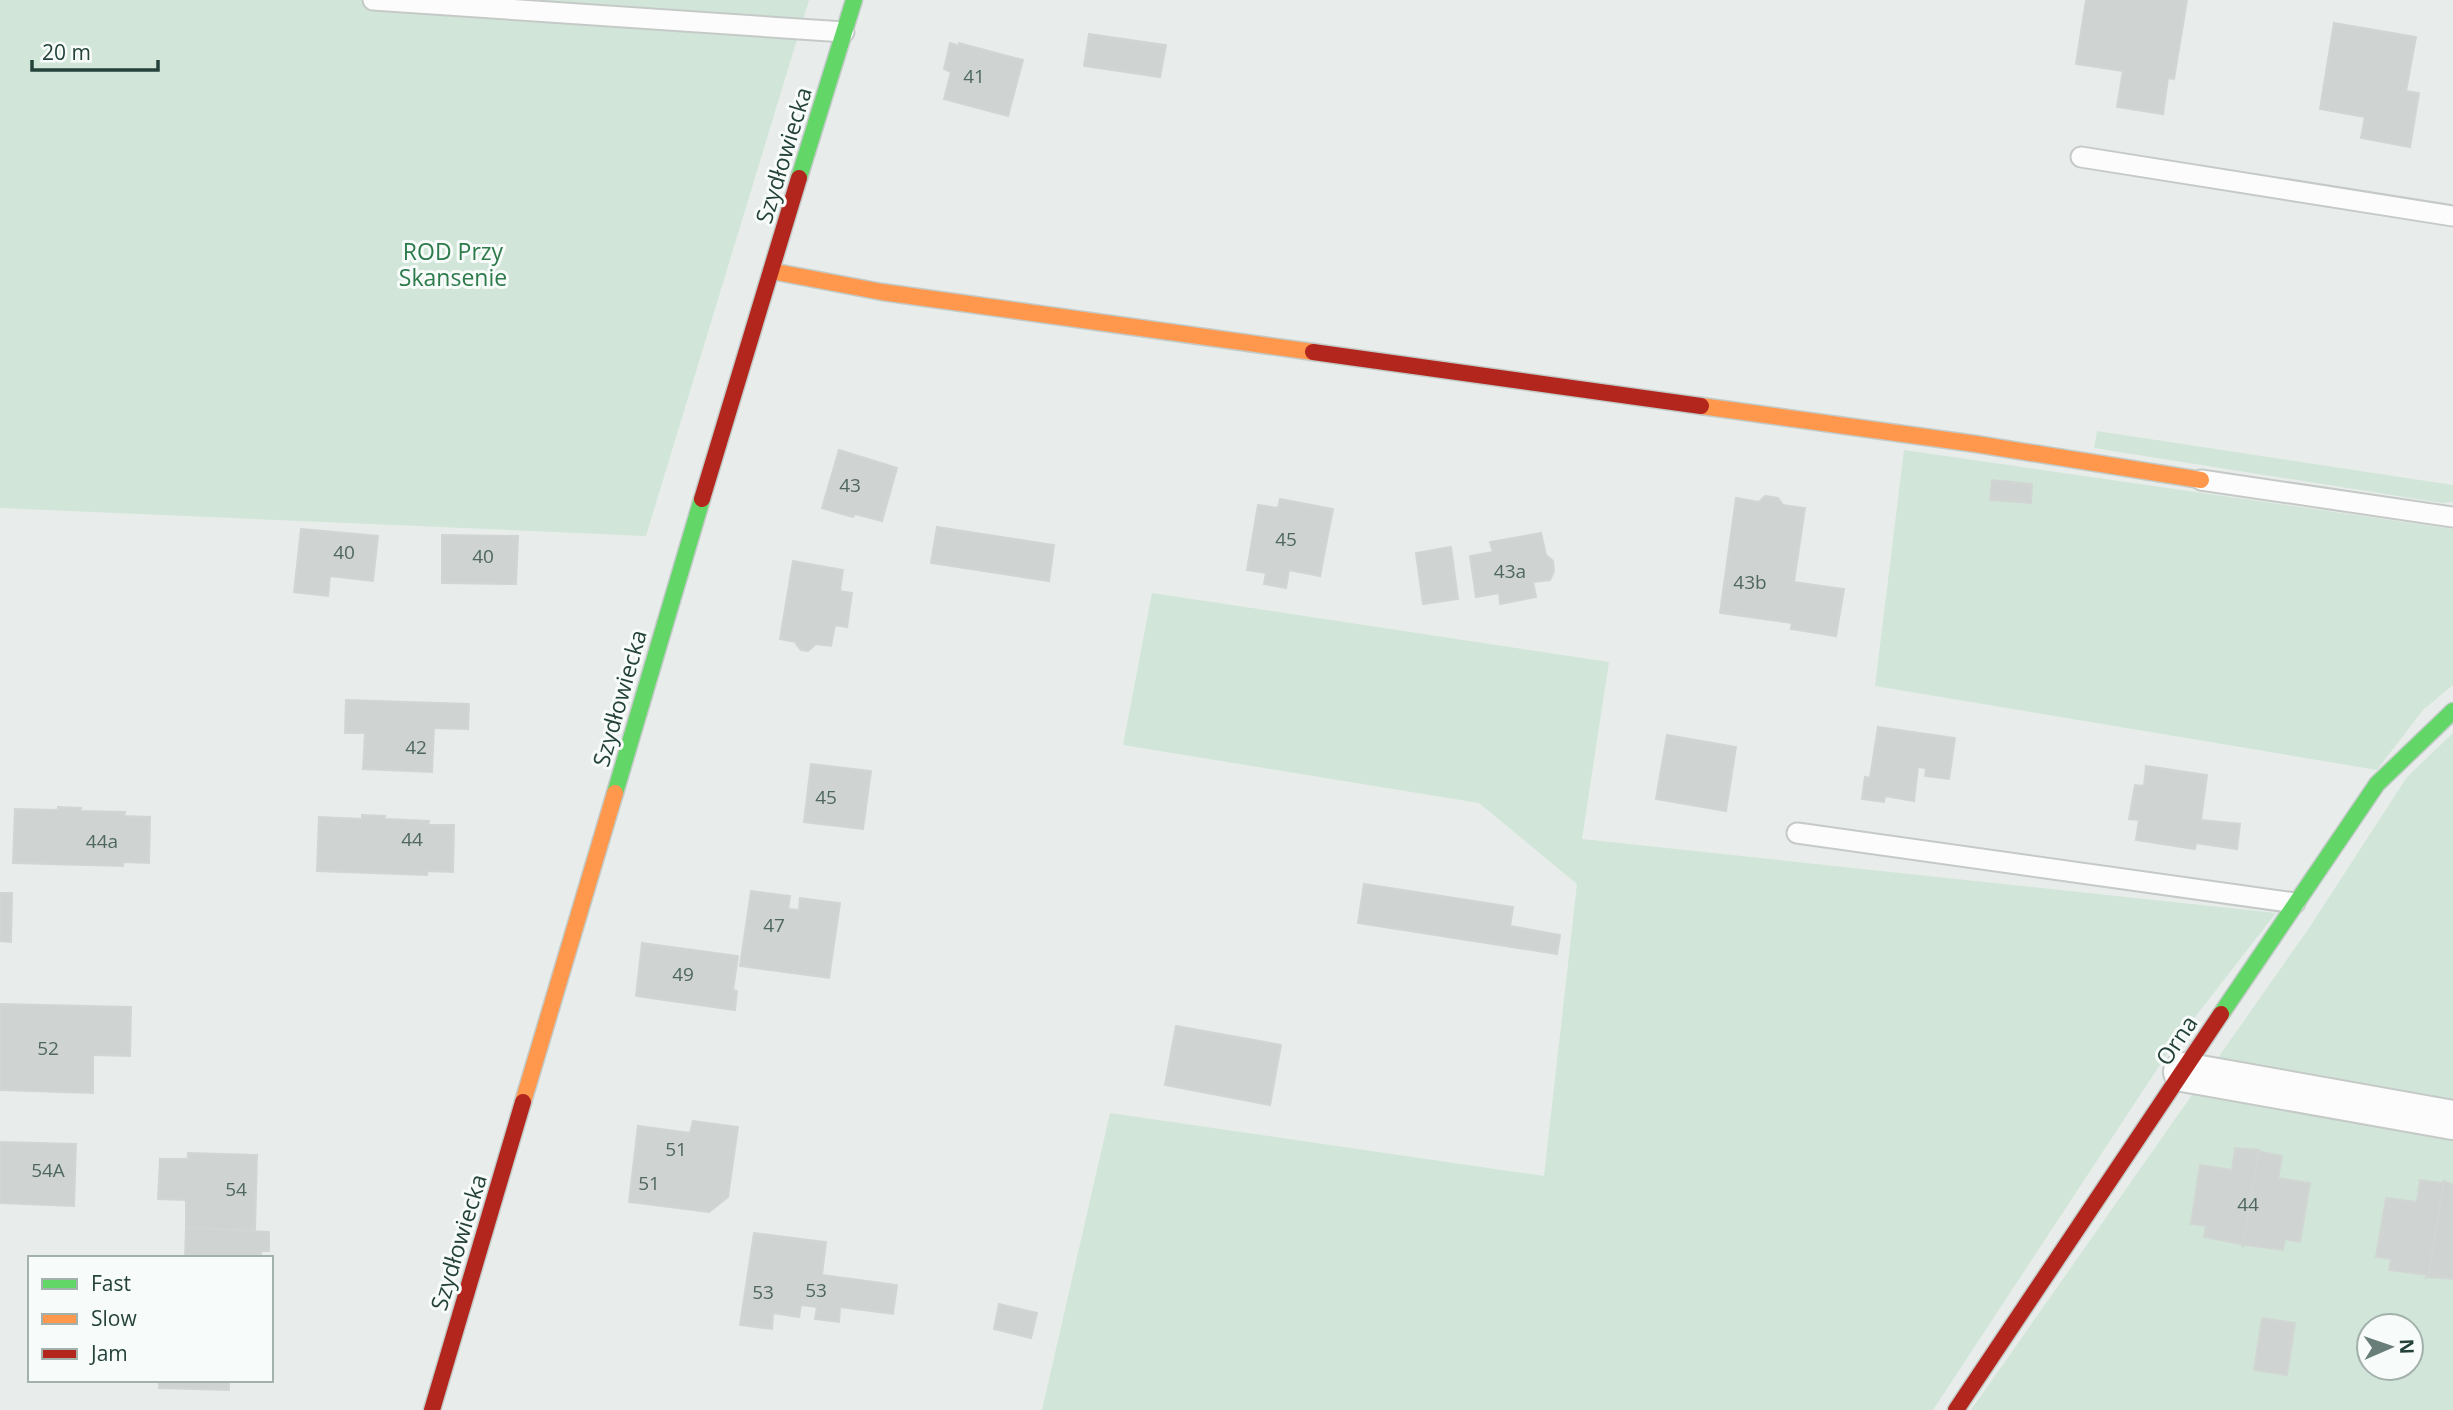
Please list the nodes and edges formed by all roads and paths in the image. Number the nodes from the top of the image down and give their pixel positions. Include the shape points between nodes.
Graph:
1 (373, 0) edge
2 (854, 0) edge
3 (844, 32) junction
4 (2081, 157) dead end
5 (2453, 216) edge
6 (771, 271) junction
7 (2201, 480) joint
8 (2453, 517) edge
9 (2453, 711) edge
10 (1797, 832) dead end
11 (2295, 903) junction
12 (2183, 1072) junction
13 (2453, 1120) edge
14 (432, 1410) edge
15 (1956, 1410) edge

1 - 3 lane
2 - 3 street, Szydłowiecka
3 - 6 street, Szydłowiecka
4 - 5 lane
6 - 7 street via 882,292 1976,444
6 - 14 street, Szydłowiecka
7 - 8 lane
9 - 11 street, Orna via 2377,784
10 - 11 lane
11 - 12 street, Orna
12 - 13 street
12 - 15 street, Orna

